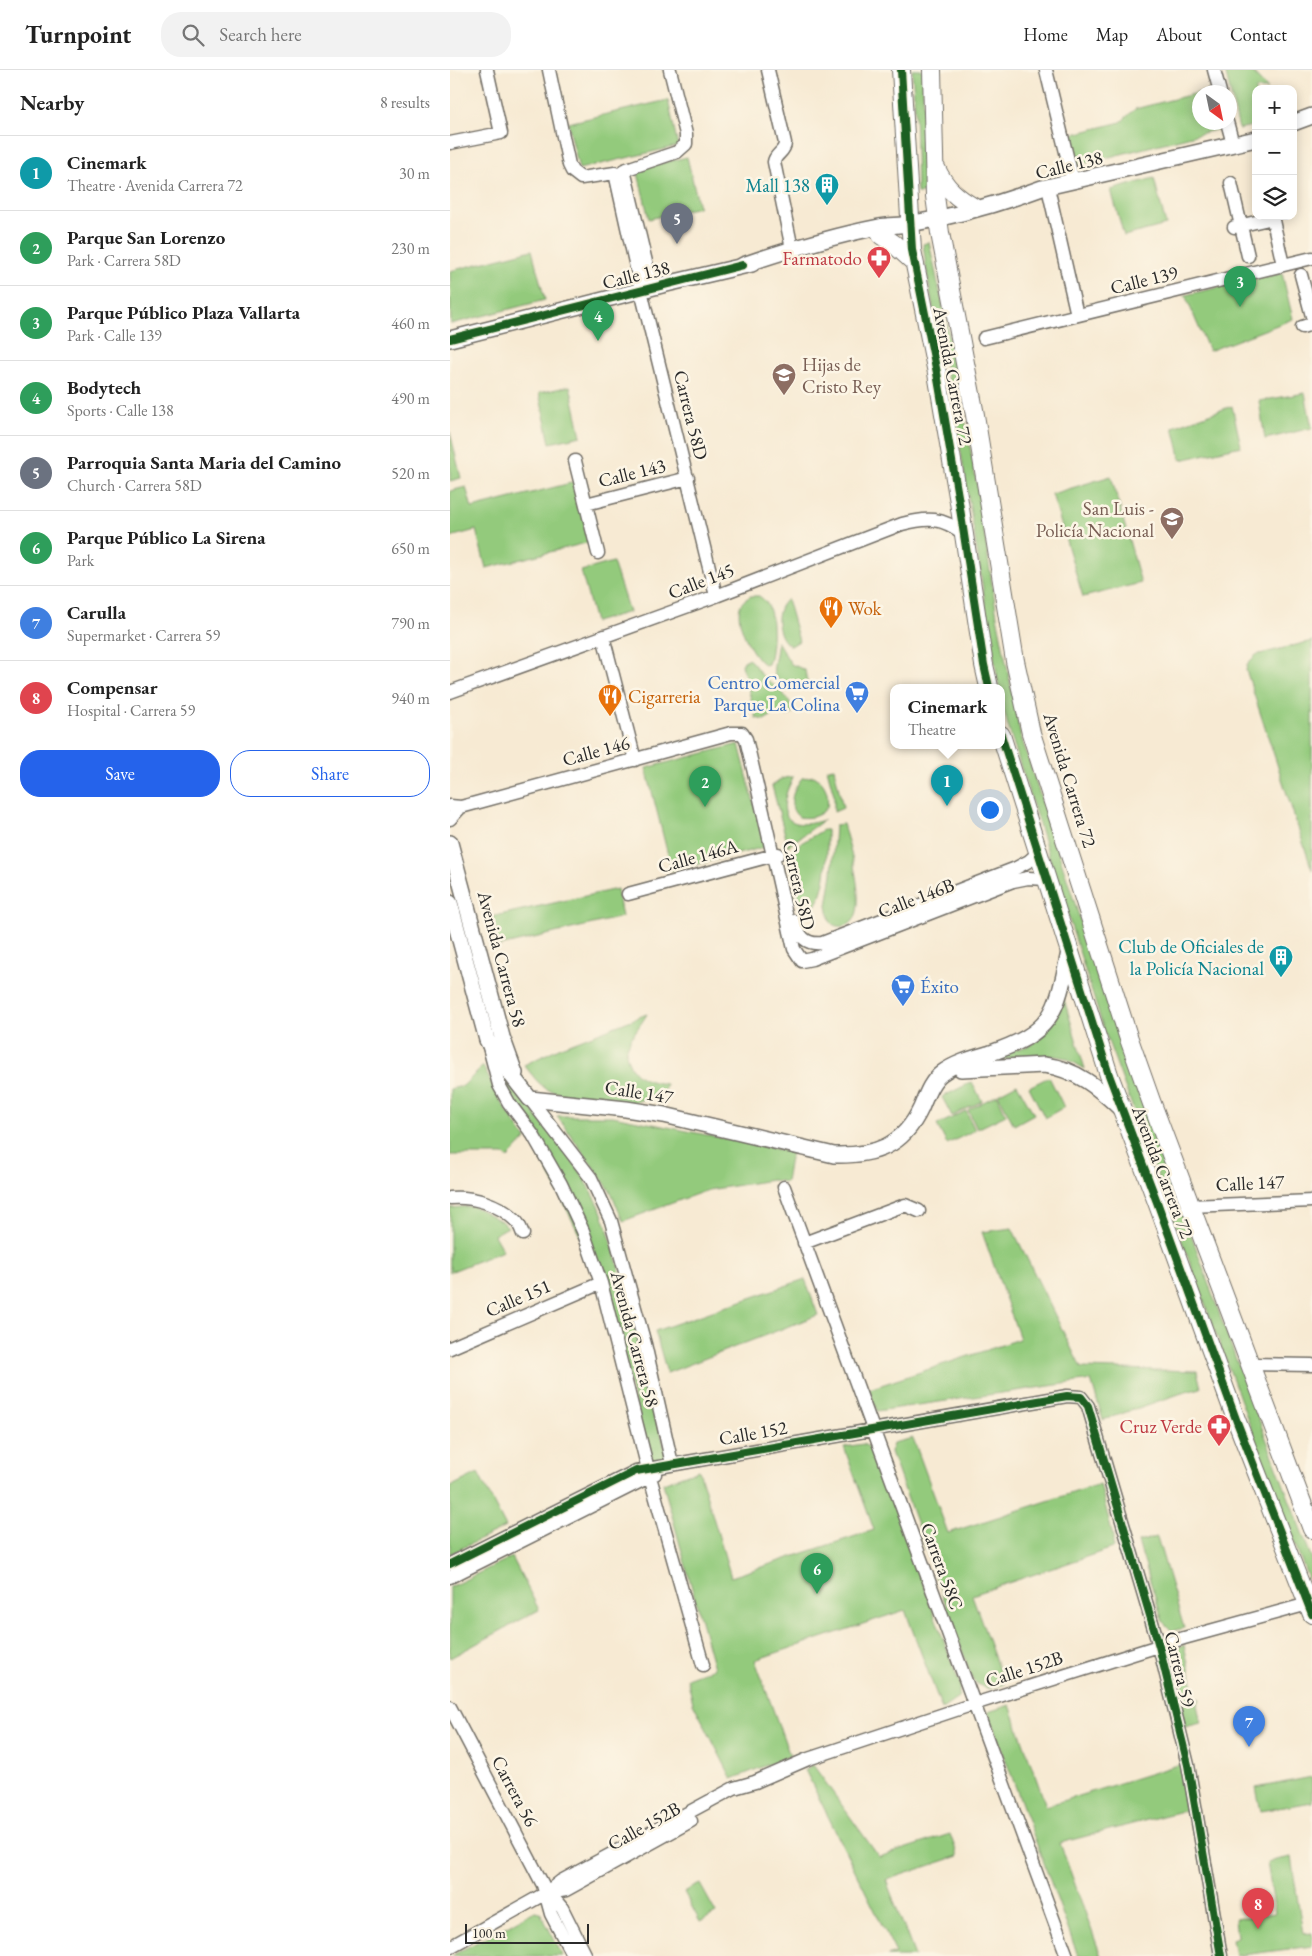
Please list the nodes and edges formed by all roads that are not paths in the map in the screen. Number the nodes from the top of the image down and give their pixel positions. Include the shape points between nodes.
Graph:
1 (487, 70) edge
2 (549, 70) edge
3 (670, 70) edge
4 (768, 70) edge
5 (901, 70) edge
6 (932, 70) edge
7 (1046, 70) edge
8 (1214, 70) edge
9 (1218, 85) edge
10 (1312, 116) edge
11 (1297, 121) edge
12 (1312, 127) edge
13 (1230, 130) edge
14 (1297, 130) edge
15 (1252, 140) edge
16 (450, 143) edge
17 (1233, 144) junction
18 (934, 164) junction
19 (1132, 168) junction
20 (620, 171) junction
21 (1074, 181) junction
22 (1231, 182) dead end
23 (1049, 192) junction
24 (1016, 197) junction
25 (975, 208) junction
26 (938, 218) junction
27 (1261, 220) edge
28 (1274, 220) edge
29 (909, 224) junction
30 (1237, 226) junction
31 (881, 235) junction
32 (792, 249) junction
33 (1248, 256) dead end
34 (1312, 258) edge
35 (914, 262) junction
36 (743, 265) junction
37 (1283, 265) junction
38 (1301, 276) dead end
39 (647, 288) junction
40 (1077, 315) junction
41 (1312, 316) edge
42 (984, 338) dead end
43 (450, 339) edge
44 (575, 461) dead end
45 (688, 478) junction
46 (586, 504) junction
47 (964, 534) junction
48 (598, 553) dead end
49 (716, 596) junction
50 (603, 636) junction
51 (988, 684) edge
52 (450, 692) edge
53 (742, 733) joint
54 (1005, 748) edge
55 (635, 760) junction
56 (456, 807) edge
57 (450, 819) edge
58 (450, 843) edge
59 (1038, 853) junction
60 (775, 855) junction
61 (1046, 879) junction
62 (992, 883) junction
63 (628, 894) dead end
64 (450, 903) edge
65 (809, 942) joint
66 (1070, 952) junction
67 (802, 961) joint
68 (487, 1040) junction
69 (947, 1070) junction
70 (519, 1084) junction
71 (530, 1099) junction
72 (1122, 1111) junction
73 (784, 1188) dead end
74 (450, 1198) edge
75 (1312, 1201) edge
76 (1190, 1206) junction
77 (919, 1211) dead end
78 (524, 1234) dead end
79 (804, 1243) junction
80 (601, 1284) junction
81 (450, 1348) edge
82 (1249, 1364) junction
83 (1312, 1365) edge
84 (1081, 1397) joint
85 (872, 1430) junction
86 (672, 1464) junction
87 (649, 1473) junction
88 (1312, 1530) edge
89 (450, 1564) edge
90 (450, 1577) edge
91 (1310, 1609) edge
92 (1159, 1646) junction
93 (703, 1665) dead end
94 (974, 1704) junction
95 (450, 1706) edge
96 (546, 1893) junction
97 (450, 1947) edge
98 (573, 1956) edge
99 (586, 1956) edge
100 (1066, 1956) edge
101 (1221, 1956) edge

1 - 16 street via 501,132
2 - 20 street via 572,171 581,178
3 - 20 street via 686,144 676,152
4 - 32 street via 786,143 774,162
5 - 29 highway, Avenida Carrera 72
6 - 18 highway, Avenida Carrera 72
7 - 21 street
8 - 9 street
10 - 11 main road
12 - 14 main road
13 - 17 street
15 - 17 main road, Calle 138
17 - 19 main road, Calle 138
18 - 25 highway via 948,189
18 - 26 highway, Avenida Carrera 72
19 - 21 main road, Calle 138
19 - 23 main road, Calle 138
20 - 39 street, Carrera 58D
21 - 24 main road, Calle 138
22 - 30 street
23 - 24 main road, Calle 138
23 - 40 street
24 - 25 main road, Calle 138
25 - 26 main road, Calle 138
26 - 29 main road, Calle 138
26 - 76 highway, Avenida Carrera 72 via 975,415 1015,661 1031,733 1128,1036
27 - 30 street
28 - 37 street
29 - 31 main road, Calle 138
29 - 32 main road, Calle 138 via 879,227
29 - 35 highway, Avenida Carrera 72
30 - 33 street
31 - 35 highway
31 - 36 main road, Calle 138
32 - 36 main road, Calle 138
34 - 37 street, Calle 139
35 - 47 highway, Avenida Carrera 72
36 - 39 main road, Calle 138
37 - 40 street, Calle 139
38 - 41 street
39 - 43 main road, Calle 138
39 - 45 street, Carrera 58D
40 - 42 street, Calle 139
44 - 46 street
45 - 46 street, Calle 143
45 - 49 street, Carrera 58D
46 - 48 street
47 - 49 street, Calle 145 via 938,520 920,520
47 - 51 highway, Avenida Carrera 72
49 - 50 street, Calle 145
50 - 52 street, Calle 145
50 - 55 street
53 - 55 street, Calle 146 via 731,733
53 - 60 street, Carrera 58D
54 - 59 highway, Avenida Carrera 72
55 - 56 street, Calle 146
56 - 57 street, Calle 146
58 - 70 main road, Avenida Carrera 58 via 502,1037
59 - 61 highway, Avenida Carrera 72
59 - 62 street, Calle 146B
60 - 63 street, Calle 146A
60 - 65 street, Carrera 58D via 797,930
60 - 67 street, Carrera 58D via 794,948
61 - 62 street, Calle 146B
61 - 66 highway, Avenida Carrera 72
62 - 65 street, Calle 146B via 828,941
62 - 67 street, Calle 146B
64 - 68 main road, Avenida Carrera 58
66 - 69 main road, Calle 147 via 1054,1010 1039,1030 1012,1046
66 - 72 highway, Avenida Carrera 72
68 - 70 main road, Avenida Carrera 58
68 - 80 street, Avenida Carrera 58 via 499,1085 565,1191
69 - 71 main road, Calle 147 via 932,1085 917,1117 903,1135 881,1149 856,1156 834,1155 798,1140 626,1109
69 - 72 main road via 1058,1067 1083,1078
70 - 71 main road, Avenida Carrera 58
71 - 86 street, Avenida Carrera 58 via 591,1178 611,1221 645,1344
72 - 91 highway, Avenida Carrera 72
73 - 79 street, Carrera 58C
74 - 78 street via 488,1202 516,1220
75 - 76 street, Calle 147
76 - 82 highway, Avenida Carrera 72
77 - 79 street via 905,1204
79 - 85 street, Carrera 58C
80 - 81 street, Calle 151
80 - 87 street, Avenida Carrera 58
82 - 83 street
82 - 88 highway, Avenida Carrera 72
84 - 85 street, Calle 152 via 1067,1396
84 - 92 street, Carrera 59 via 1088,1406
85 - 86 street, Calle 152
85 - 94 street, Carrera 58C
86 - 87 street, Calle 152
87 - 89 street, Calle 152 via 636,1471
87 - 90 street, Calle 152
87 - 93 street, Avenida Carrera 58
91 - 92 street, Calle 152B
92 - 94 street, Calle 152B
92 - 101 street, Carrera 59 via 1193,1792
94 - 96 street, Calle 152B via 808,1759 755,1782 736,1796 566,1890
94 - 100 street, Carrera 58C
95 - 96 street, Carrera 56
96 - 97 street, Calle 152B
96 - 98 street, Carrera 56 via 551,1914
96 - 99 street, Carrera 56 via 562,1908

